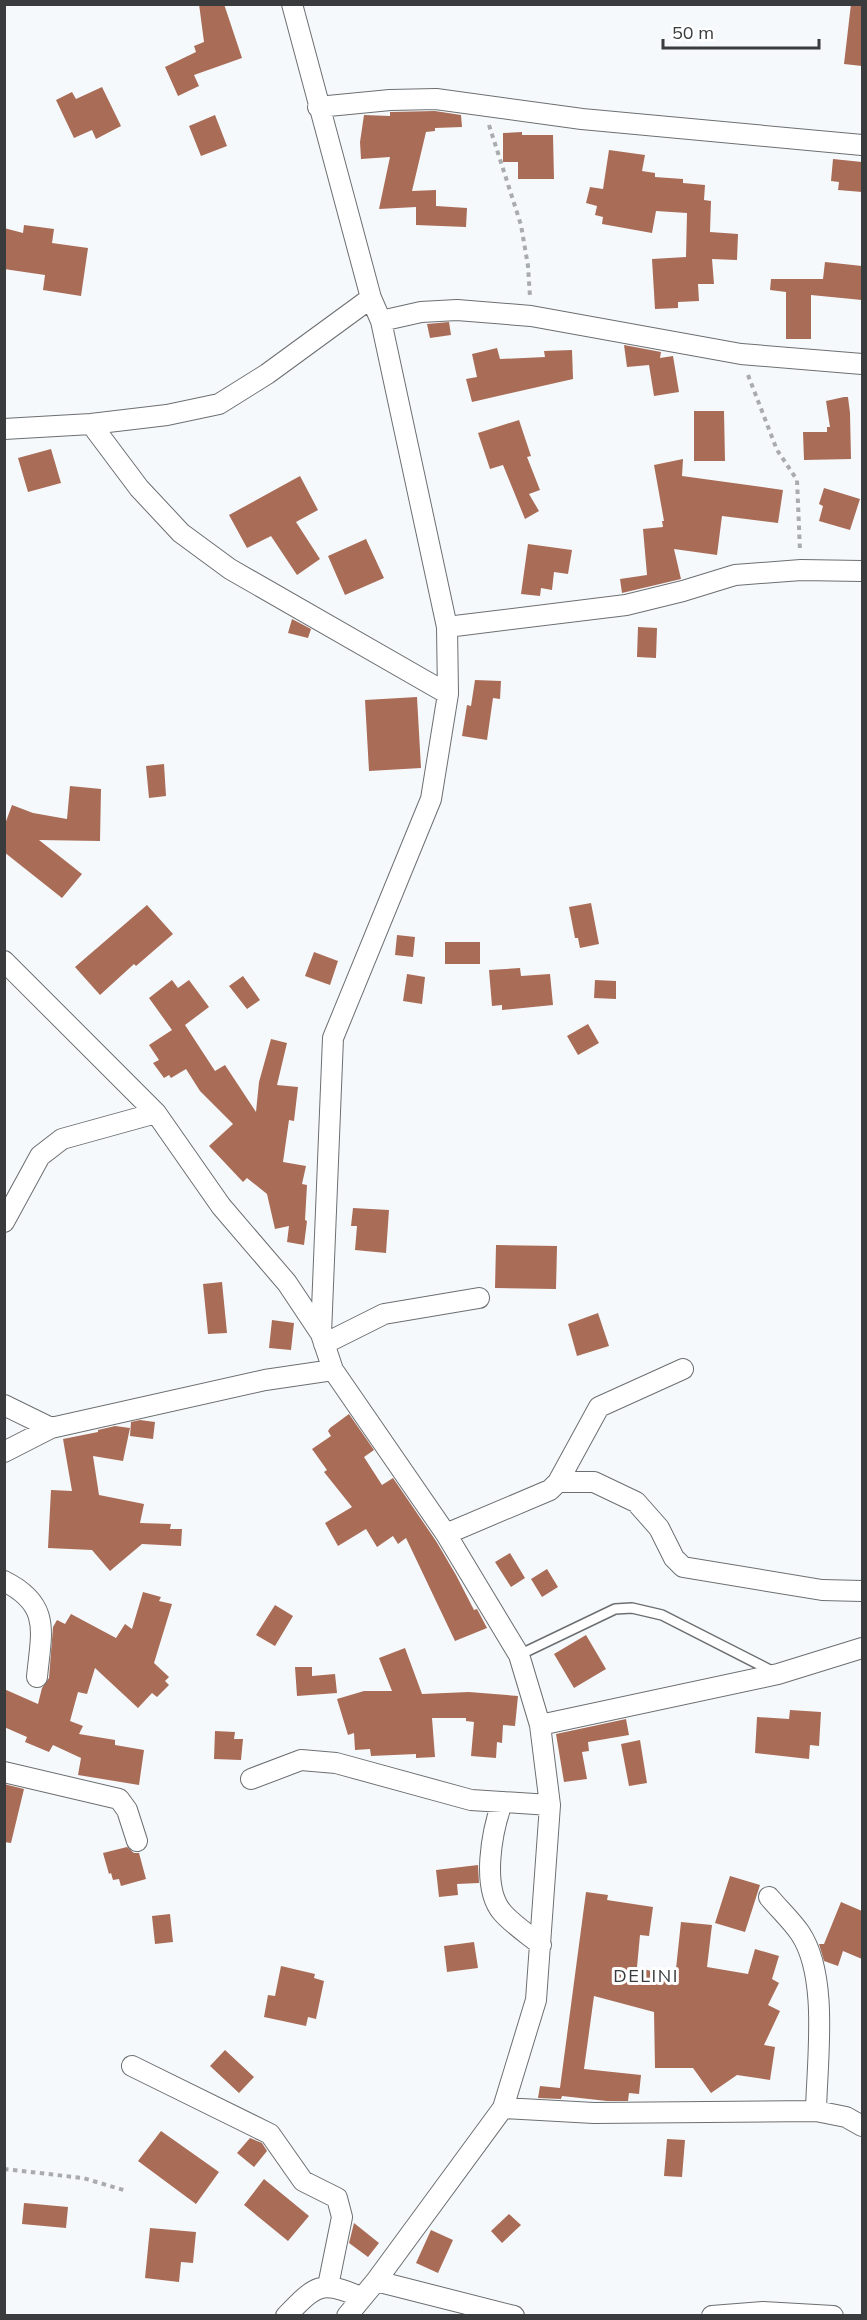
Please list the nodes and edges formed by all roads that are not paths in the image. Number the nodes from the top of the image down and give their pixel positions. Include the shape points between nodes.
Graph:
1 (292, 4) edge
2 (318, 107) junction
3 (862, 145) edge
4 (371, 298) junction
5 (381, 321) junction
6 (862, 364) edge
7 (91, 424) junction
8 (4, 429) edge
9 (862, 571) edge
10 (447, 627) junction
11 (448, 694) junction
12 (4, 962) edge
13 (156, 1113) junction
14 (4, 1222) edge
15 (479, 1298) dead end
16 (322, 1339) junction
17 (333, 1370) junction
18 (683, 1370) dead end
19 (4, 1405) edge
20 (51, 1428) junction
21 (4, 1452) edge
22 (558, 1482) junction
23 (446, 1534) junction
24 (4, 1581) edge
25 (862, 1591) edge
26 (862, 1648) edge
27 (519, 1655) junction
28 (778, 1674) junction
29 (37, 1677) dead end
30 (540, 1725) junction
31 (4, 1772) edge
32 (251, 1779) dead end
33 (502, 1803) junction
34 (550, 1804) junction
35 (137, 1841) dead end
36 (770, 1897) dead end
37 (541, 1945) junction
38 (132, 2066) dead end
39 (503, 2109) junction
40 (816, 2111) junction
41 (862, 2126) edge
42 (376, 2281) junction
43 (328, 2286) junction
44 (360, 2297) junction
45 (286, 2316) edge
46 (347, 2316) edge
47 (514, 2316) edge
48 (712, 2316) edge
49 (833, 2316) edge

1 - 2 street
2 - 3 street via 436,99 582,119
2 - 4 street
4 - 5 street
4 - 7 street via 219,404
5 - 6 street via 421,312 457,310 531,316 741,354
5 - 10 street
7 - 8 street
7 - 11 street via 139,488 181,532 230,569
9 - 10 street via 735,575 626,605
10 - 11 street
11 - 16 street via 430,799 333,1038
12 - 13 street
13 - 14 street via 62,1139 40,1156
13 - 16 street via 221,1206 287,1283
15 - 16 street via 384,1314
16 - 17 street
17 - 20 street via 265,1380
17 - 23 street
18 - 22 street via 599,1407
19 - 20 street
20 - 21 street
22 - 23 street via 550,1490
22 - 25 street via 594,1482 636,1502 660,1528 674,1558 683,1567 822,1590
23 - 27 street
24 - 29 street via 39,1611
26 - 28 street
27 - 28 lane via 615,1609 632,1608 662,1615
27 - 30 street
28 - 30 street
30 - 34 street
31 - 35 street via 119,1799 127,1810
32 - 33 street via 301,1761 336,1763 471,1800
33 - 34 street
33 - 37 street via 490,1853 492,1890 501,1911
34 - 37 street
36 - 40 street via 800,1933 812,1959 819,1996
37 - 39 street via 536,2000
38 - 43 street via 270,2134 303,2181 337,2198 342,2217
39 - 40 street via 594,2113
39 - 42 street
40 - 41 street via 846,2116
42 - 44 street
42 - 47 street
43 - 44 street
43 - 45 street via 309,2292
44 - 46 street
48 - 49 street via 763,2312

